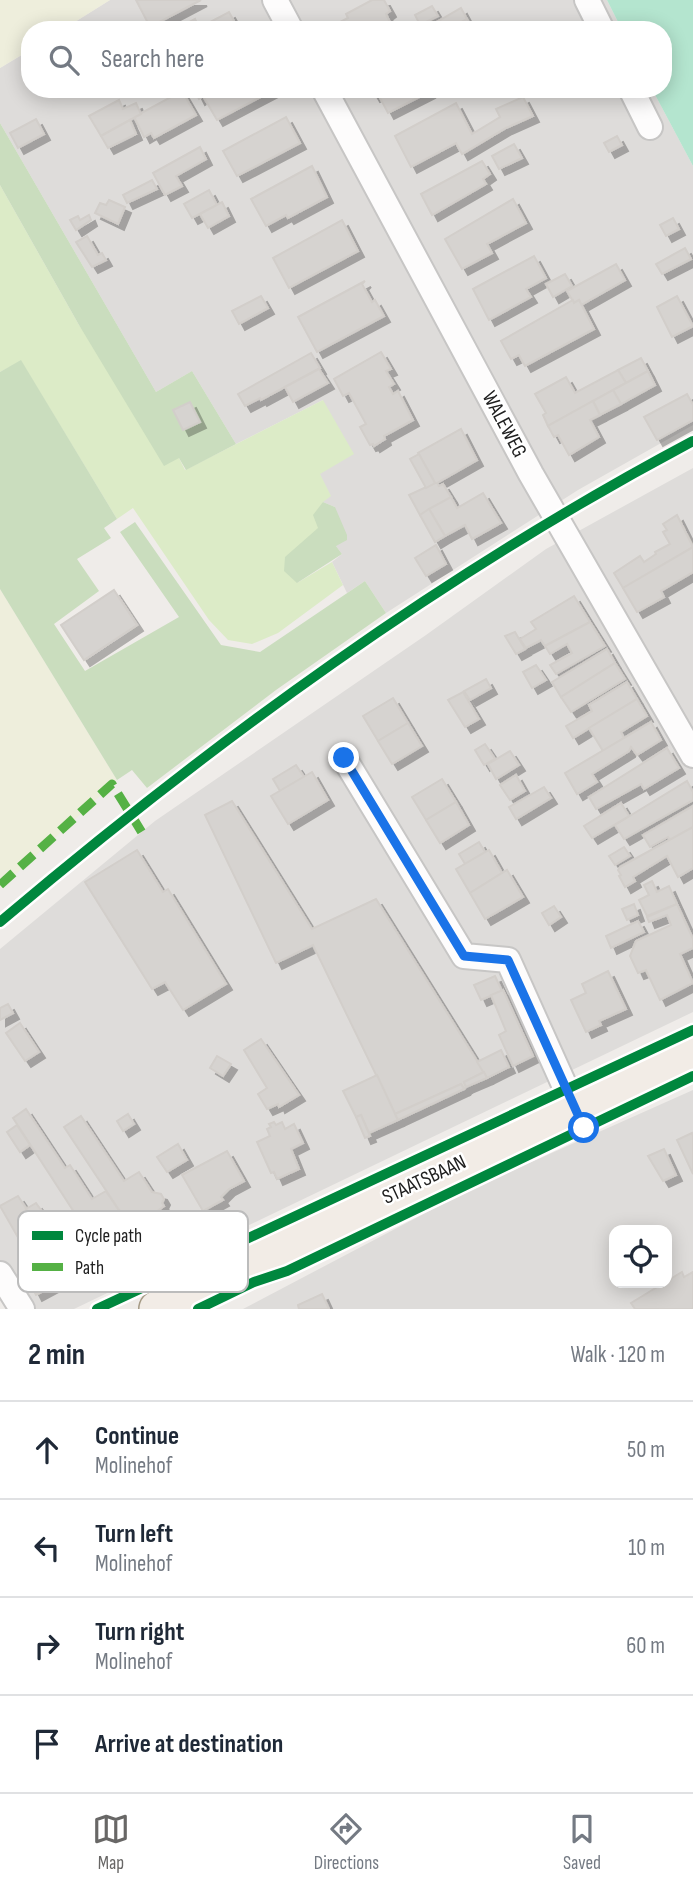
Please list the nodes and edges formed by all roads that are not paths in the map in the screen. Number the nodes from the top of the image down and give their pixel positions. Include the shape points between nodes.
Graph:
1 (275, 0) edge
2 (587, 0) edge
3 (286, 21) edge
4 (598, 21) edge
5 (329, 98) edge
6 (636, 98) edge
7 (650, 127) dead end
8 (693, 755) edge
9 (344, 758) dead end
10 (693, 1055) edge
11 (575, 1109) junction
12 (248, 1265) edge
13 (0, 1274) edge
14 (193, 1292) edge
15 (22, 1309) edge
16 (158, 1309) edge

1 - 3 street
2 - 4 street
5 - 8 street, WALEWEG via 531,474
6 - 7 street
9 - 11 street via 464,956 508,960
10 - 11 main road, STAATSBAAN
11 - 12 main road, STAATSBAAN
13 - 15 street
14 - 16 main road, STAATSBAAN

